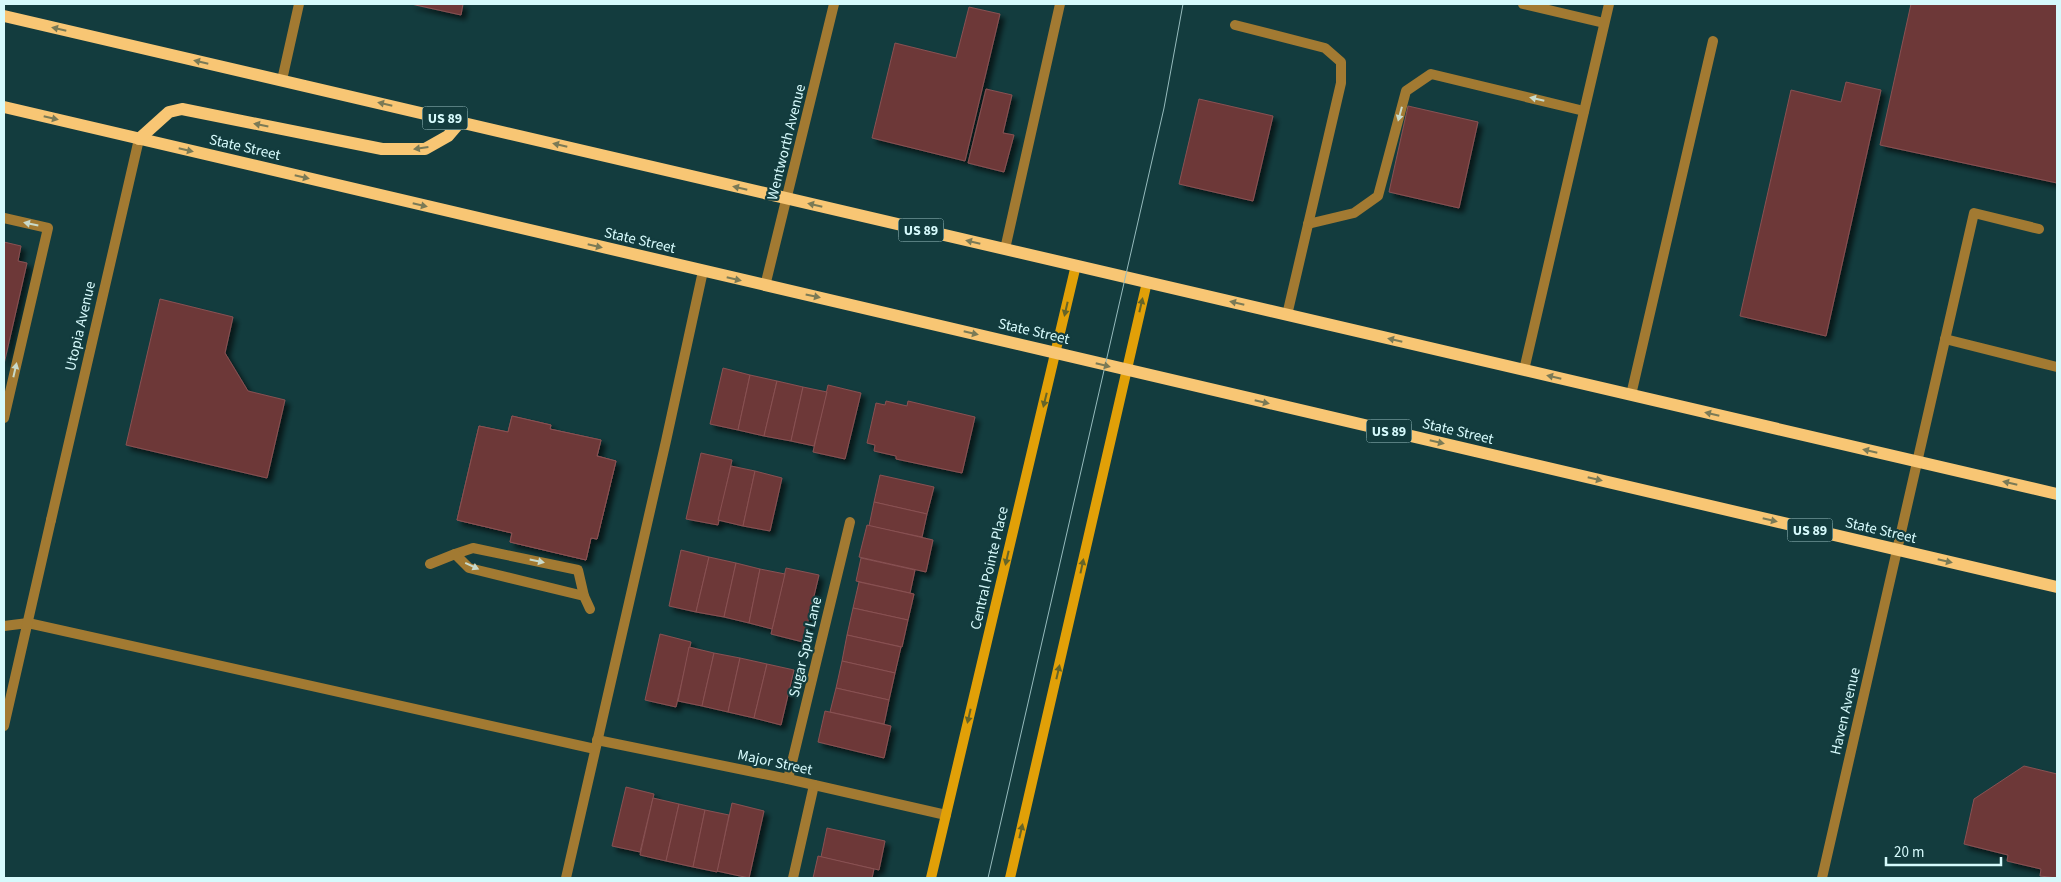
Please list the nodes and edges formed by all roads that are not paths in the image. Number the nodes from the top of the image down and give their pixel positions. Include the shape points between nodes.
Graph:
1 (299, 4) edge
2 (834, 4) edge
3 (1060, 4) edge
4 (1523, 4) edge
5 (1609, 4) edge
6 (4, 16) edge
7 (1604, 23) junction
8 (1234, 25) dead end
9 (1713, 41) dead end
10 (282, 80) junction
11 (4, 107) edge
12 (1584, 111) junction
13 (460, 122) junction
14 (139, 139) junction
15 (788, 199) junction
16 (4, 218) edge
17 (1308, 224) junction
18 (2039, 228) dead end
19 (1005, 249) junction
20 (1076, 265) junction
21 (703, 271) junction
22 (1146, 282) junction
23 (765, 286) junction
24 (1287, 314) junction
25 (1945, 339) junction
26 (1056, 353) junction
27 (2057, 367) edge
28 (1126, 370) junction
29 (1524, 370) junction
30 (1631, 395) junction
31 (4, 418) edge
32 (1918, 462) junction
33 (2057, 494) edge
34 (850, 522) dead end
35 (1897, 550) junction
36 (455, 554) junction
37 (430, 564) dead end
38 (2057, 587) edge
39 (584, 596) junction
40 (590, 609) dead end
41 (28, 623) junction
42 (4, 626) edge
43 (4, 726) edge
44 (596, 745) junction
45 (788, 779) junction
46 (814, 785) junction
47 (946, 815) junction
48 (566, 878) edge
49 (793, 878) edge
50 (931, 878) edge
51 (1010, 878) edge
52 (1822, 878) edge

1 - 10 street
2 - 15 street, Wentworth Avenue
3 - 19 street
4 - 7 street
5 - 7 street
10 -> 6 main road, US 89
7 - 12 street
8 - 17 street via 1325,48 1341,62 1341,83
9 - 30 street
13 -> 10 main road, US 89
11 -> 14 main road, State Street / US 89
12 -> 17 street via 1431,74 1406,91 1378,196 1354,213
12 - 29 street
13 -> 14 main road via 448,136 425,150 382,149 182,109 169,112
15 -> 13 main road, US 89
14 -> 21 main road, State Street / US 89
14 - 41 street, Utopia Avenue
19 -> 15 main road, US 89
15 - 23 street, Wentworth Avenue
31 -> 16 street via 48,228
17 - 24 street
18 - 25 street, Haven Avenue via 1974,213
19 - 20 main road, US 89
20 - 22 main road, US 89
20 -> 26 street, Central Pointe Place
21 -> 23 main road, State Street / US 89
21 - 44 street
24 -> 22 main road, US 89
28 -> 22 street
23 -> 26 main road, State Street / US 89
29 -> 24 main road, US 89
25 - 27 street
25 - 32 street, Haven Avenue
26 -> 28 main road, State Street / US 89
26 -> 47 street, Central Pointe Place
28 -> 35 main road, State Street / US 89
51 -> 28 street
30 -> 29 main road, US 89
32 -> 30 main road, US 89
33 -> 32 main road, US 89
32 - 35 street, Haven Avenue
34 - 45 street, Sugar Spur Lane
35 -> 38 main road, State Street / US 89
35 - 52 street, Haven Avenue
36 - 37 street
36 -> 39 street via 469,568
36 -> 39 street via 473,548 578,570
39 - 40 street
41 - 42 street, Major Street
41 - 43 street, Utopia Avenue
41 - 44 street, Major Street
44 - 45 street, Major Street
44 - 48 street
45 - 46 street, Major Street
46 - 47 street, Major Street
46 - 49 street
47 - 50 street, Central Pointe Place

